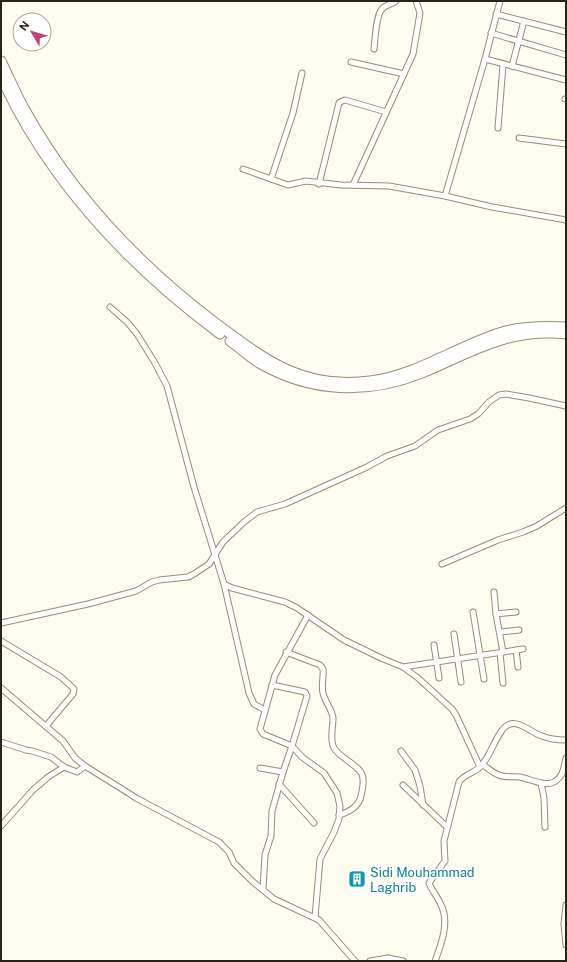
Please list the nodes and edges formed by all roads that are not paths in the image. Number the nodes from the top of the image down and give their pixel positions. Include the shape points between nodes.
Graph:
1 (396, 1) edge
2 (416, 1) edge
3 (500, 1) edge
4 (496, 14) junction
5 (524, 21) junction
6 (566, 32) edge
7 (491, 33) junction
8 (519, 41) junction
9 (374, 49) dead end
10 (566, 55) edge
11 (485, 59) junction
12 (1, 61) edge
13 (351, 62) dead end
14 (503, 65) junction
15 (512, 66) junction
16 (302, 73) dead end
17 (404, 74) junction
18 (1, 78) edge
19 (566, 80) edge
20 (386, 112) junction
21 (498, 128) dead end
22 (519, 138) dead end
23 (566, 144) edge
24 (243, 169) dead end
25 (271, 179) junction
26 (319, 184) junction
27 (353, 185) junction
28 (445, 196) junction
29 (566, 220) edge
30 (110, 307) dead end
31 (566, 327) edge
32 (566, 334) edge
33 (566, 406) edge
34 (566, 508) edge
35 (215, 554) junction
36 (442, 564) dead end
37 (224, 584) junction
38 (494, 592) dead end
39 (473, 612) dead end
40 (516, 612) dead end
41 (496, 614) junction
42 (308, 615) junction
43 (1, 623) edge
44 (518, 630) dead end
45 (500, 632) junction
46 (454, 634) dead end
47 (1, 642) edge
48 (434, 645) dead end
49 (523, 649) dead end
50 (516, 650) junction
51 (286, 652) junction
52 (501, 652) junction
53 (480, 656) junction
54 (457, 659) junction
55 (436, 662) junction
56 (518, 667) dead end
57 (403, 668) junction
58 (438, 678) dead end
59 (484, 679) dead end
60 (461, 682) dead end
61 (503, 683) dead end
62 (272, 685) junction
63 (1, 688) edge
64 (265, 710) junction
65 (46, 726) junction
66 (566, 740) edge
67 (1, 742) edge
68 (292, 746) junction
69 (401, 751) dead end
70 (566, 758) edge
71 (85, 766) junction
72 (482, 766) junction
73 (64, 767) junction
74 (260, 768) dead end
75 (283, 772) junction
76 (541, 783) junction
77 (279, 784) junction
78 (403, 785) dead end
79 (423, 804) junction
80 (339, 815) junction
81 (314, 823) dead end
82 (1, 826) edge
83 (545, 826) dead end
84 (447, 827) junction
85 (263, 889) junction
86 (566, 906) edge
87 (315, 917) junction
88 (566, 945) edge
89 (355, 961) edge
90 (370, 961) edge
91 (403, 961) edge
92 (435, 961) edge

1 - 9 street via 386,5 379,12
2 - 17 street via 420,13 417,40
3 - 4 street
4 - 5 street
4 - 7 street
5 - 6 street
5 - 8 street
7 - 8 street
7 - 11 street
8 - 10 street
8 - 15 street
11 - 14 street
11 - 28 street
12 - 31 highway via 24,109 49,150 112,230 194,306 263,357 284,368 323,380 369,381 403,373 501,332 532,327
13 - 17 street
14 - 15 street
14 - 21 street
15 - 19 street
16 - 25 street via 293,112
17 - 20 street
18 - 32 highway via 31,134 58,174 120,248 190,312 258,362 283,375 309,384 336,388 364,388 392,383 421,373 482,345 502,339 544,333
20 - 26 street via 342,100
20 - 27 street
22 - 23 street
24 - 25 street
25 - 26 street via 288,184 303,181
26 - 27 street
27 - 28 street via 389,186
28 - 29 street
30 - 35 street via 137,334 167,386 187,464
33 - 35 street via 506,394 499,396 470,419 438,430 415,446 387,456 285,504 257,512 222,542
34 - 36 street via 537,526
35 - 37 street
35 - 43 street via 206,566 188,577 159,580 136,591
37 - 42 street via 292,605
37 - 64 street via 249,693 254,704
38 - 41 street
39 - 53 street
40 - 41 street
41 - 45 street
42 - 51 street
42 - 57 street via 344,640
44 - 45 street
45 - 52 street
46 - 54 street
47 - 65 street via 61,677 74,689 73,694
48 - 55 street
49 - 50 street
50 - 52 street
50 - 56 street
51 - 62 street
51 - 80 street via 320,665 323,669 323,693 333,716 334,748 361,771 363,776 361,799 349,811
52 - 53 street
52 - 61 street
53 - 54 street
53 - 59 street
54 - 55 street
54 - 60 street
55 - 57 street
55 - 58 street
57 - 72 street via 452,709
62 - 64 street
62 - 68 street via 307,694
63 - 65 street
64 - 68 street via 261,733
65 - 71 street
66 - 72 street via 542,737 513,722 502,731
67 - 73 street via 50,757
68 - 75 street
68 - 80 street via 324,774 337,792
69 - 79 street via 415,770
70 - 76 street via 560,778 553,783
71 - 73 street via 77,772
71 - 85 street via 136,798 219,842 229,852 234,863
72 - 76 street via 504,777 520,777
72 - 84 street via 459,782
73 - 82 street via 33,790
74 - 75 street
75 - 77 street
76 - 83 street
77 - 81 street
77 - 85 street via 272,812 271,836 265,855
78 - 79 street
79 - 84 street
80 - 87 street via 339,822 320,859
84 - 92 street via 444,841 445,861 429,883 442,906 444,919 443,935
85 - 87 street via 274,899
86 - 88 street
87 - 89 street
90 - 91 street via 388,958

